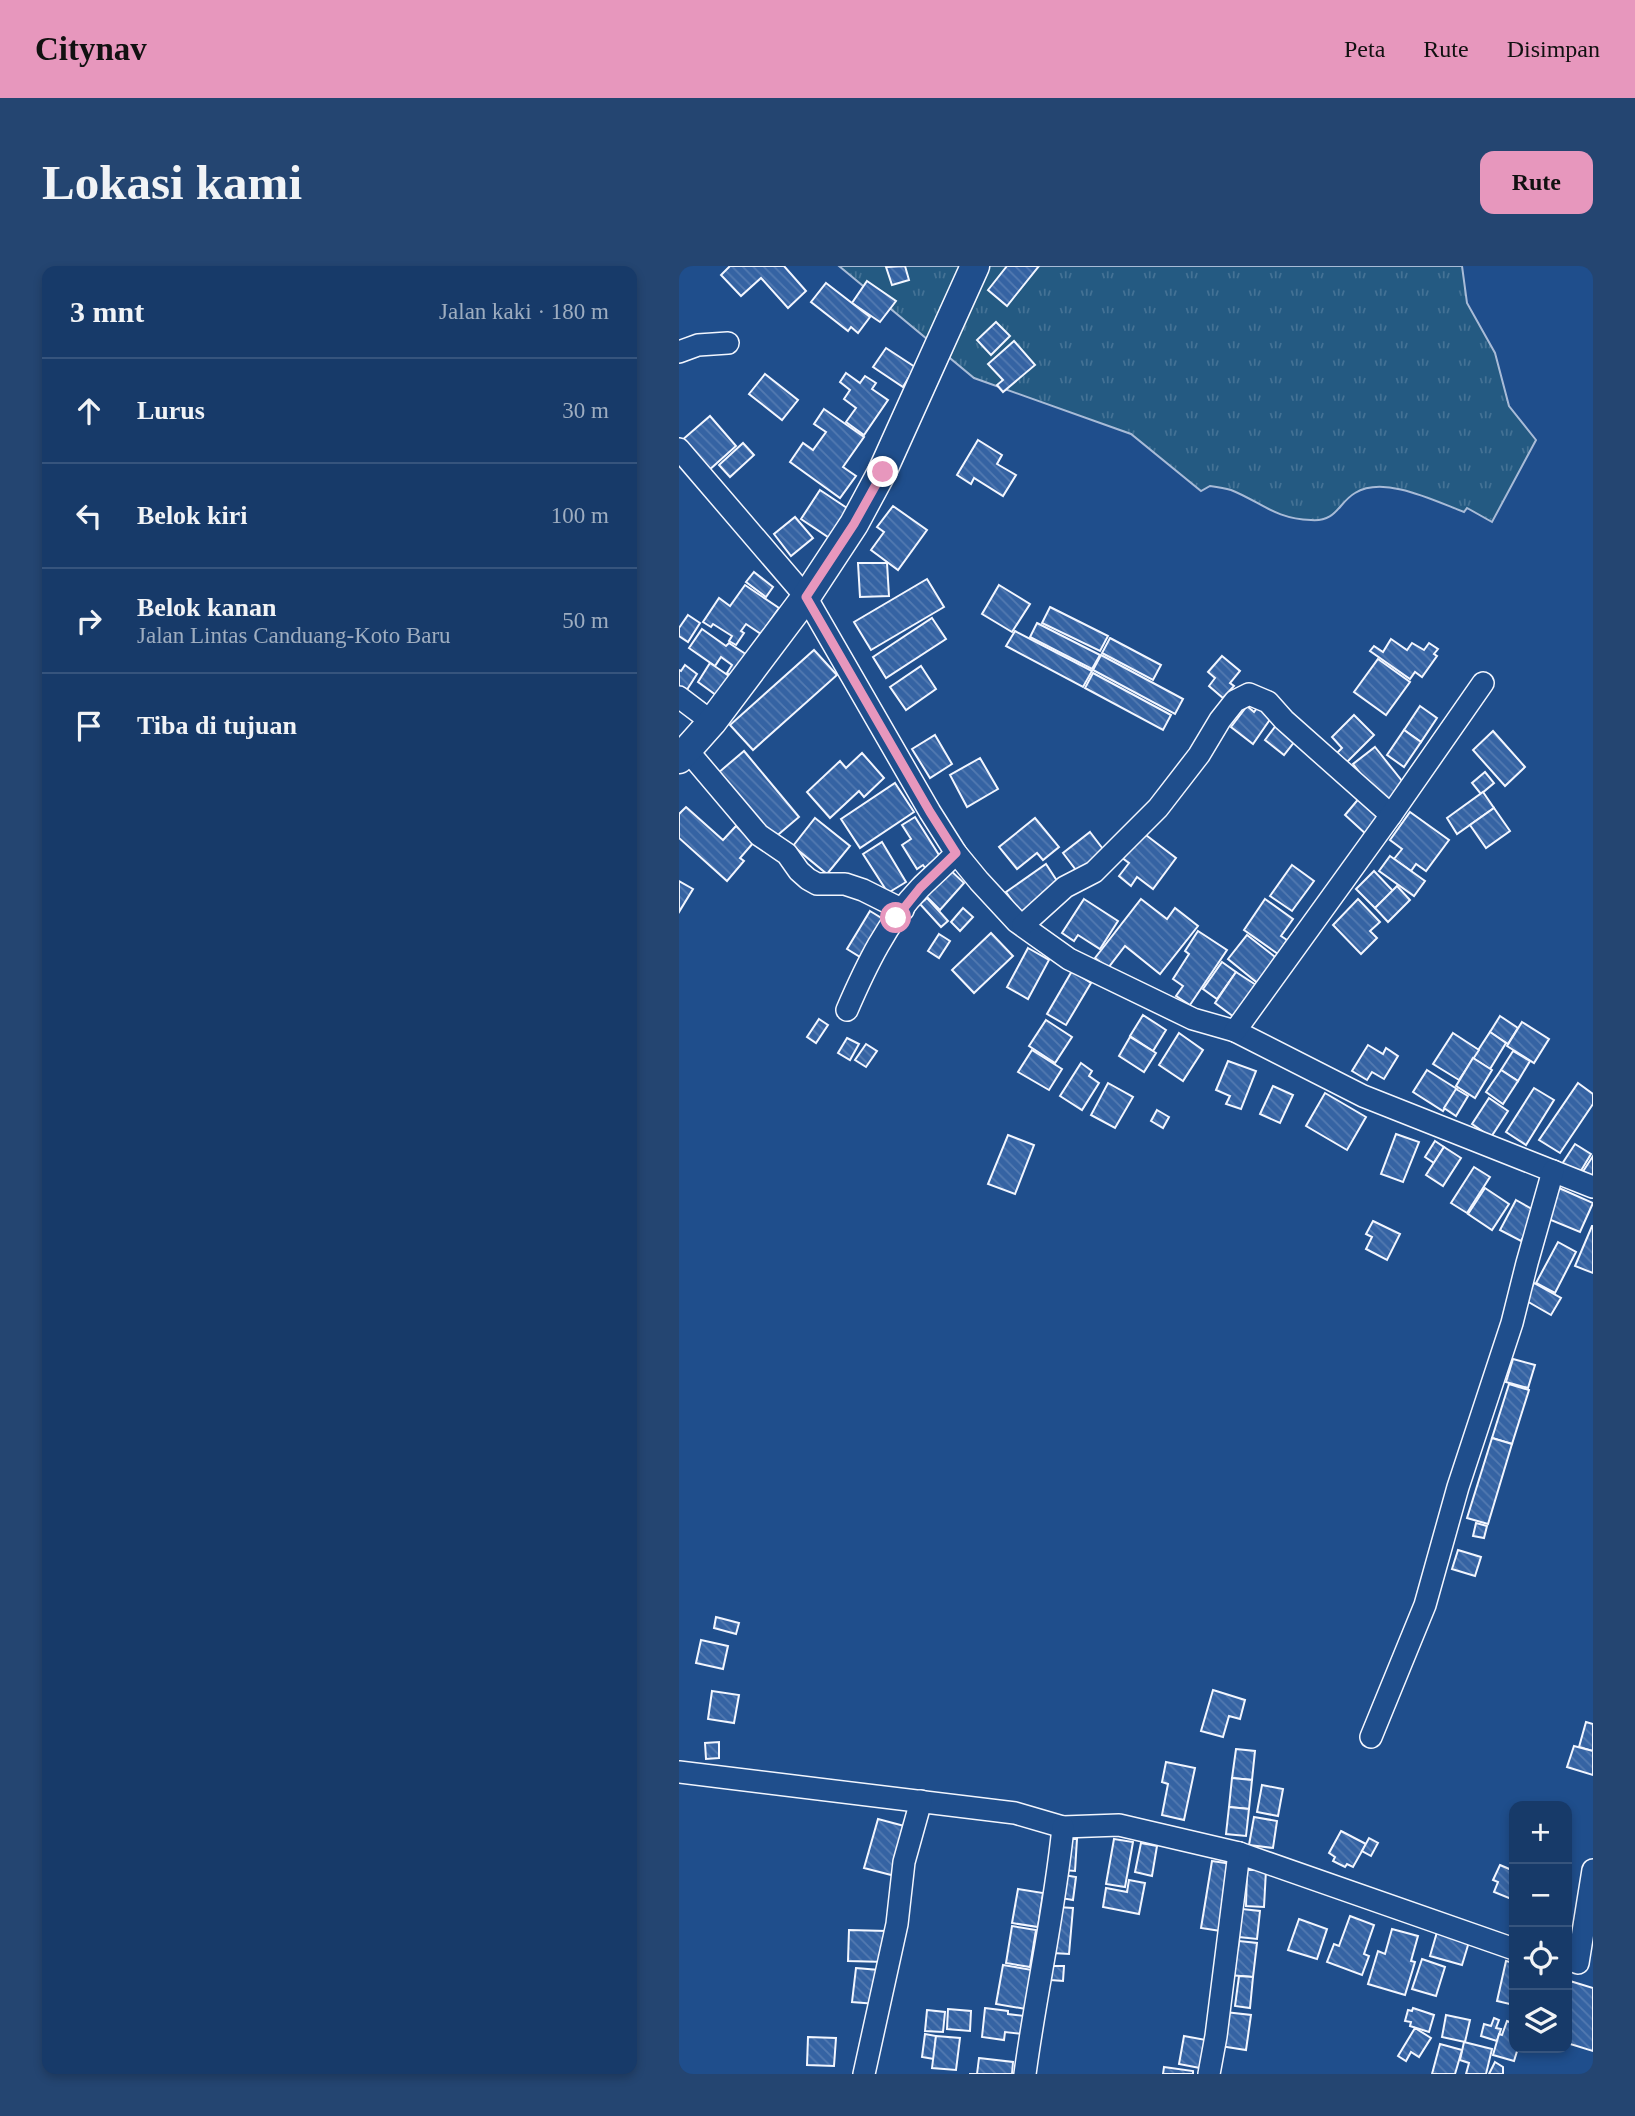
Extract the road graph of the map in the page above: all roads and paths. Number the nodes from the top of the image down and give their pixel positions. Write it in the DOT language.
graph roads {
  1 [pos="975,266"];
  2 [pos="728,342"];
  3 [pos="679,352"];
  4 [pos="679,449"];
  5 [pos="806,597"];
  6 [pos="1483,683"];
  7 [pos="679,697"];
  8 [pos="712,722"];
  9 [pos="683,755"];
  10 [pos="1391,815"];
  11 [pos="956,853"];
  12 [pos="903,910"];
  13 [pos="1023,925"];
  14 [pos="847,1010"];
  15 [pos="1235,1031"];
  16 [pos="1553,1171"];
  17 [pos="1593,1186"];
  18 [pos="1371,1737"];
  19 [pos="679,1772"];
  20 [pos="921,1801"];
  21 [pos="1063,1827"];
  22 [pos="1239,1853"];
  23 [pos="1593,1870"];
  24 [pos="1509,1947"];
  25 [pos="1579,1963"];
  26 [pos="864,2074"];
  27 [pos="1025,2074"];
  28 [pos="1209,2074"];
  1 -- 5 [label="main road"];
  2 -- 3 [label="street"];
  4 -- 5 [label="street"];
  5 -- 8 [label="main road"];
  5 -- 11 [label="street"];
  6 -- 10 [label="street"];
  7 -- 8 [label="street"];
  8 -- 9 [label="main road"];
  9 -- 12 [label="street"];
  10 -- 13 [label="street"];
  10 -- 15 [label="street"];
  11 -- 12 [label="street"];
  11 -- 13 [label="street"];
  12 -- 14 [label="street"];
  13 -- 15 [label="street"];
  15 -- 16 [label="street"];
  16 -- 17 [label="street"];
  16 -- 18 [label="street"];
  19 -- 20 [label="street"];
  20 -- 21 [label="street"];
  20 -- 26 [label="street"];
  21 -- 22 [label="street"];
  21 -- 27 [label="street"];
  22 -- 24 [label="street"];
  22 -- 28 [label="street"];
  23 -- 25 [label="street"];
}
